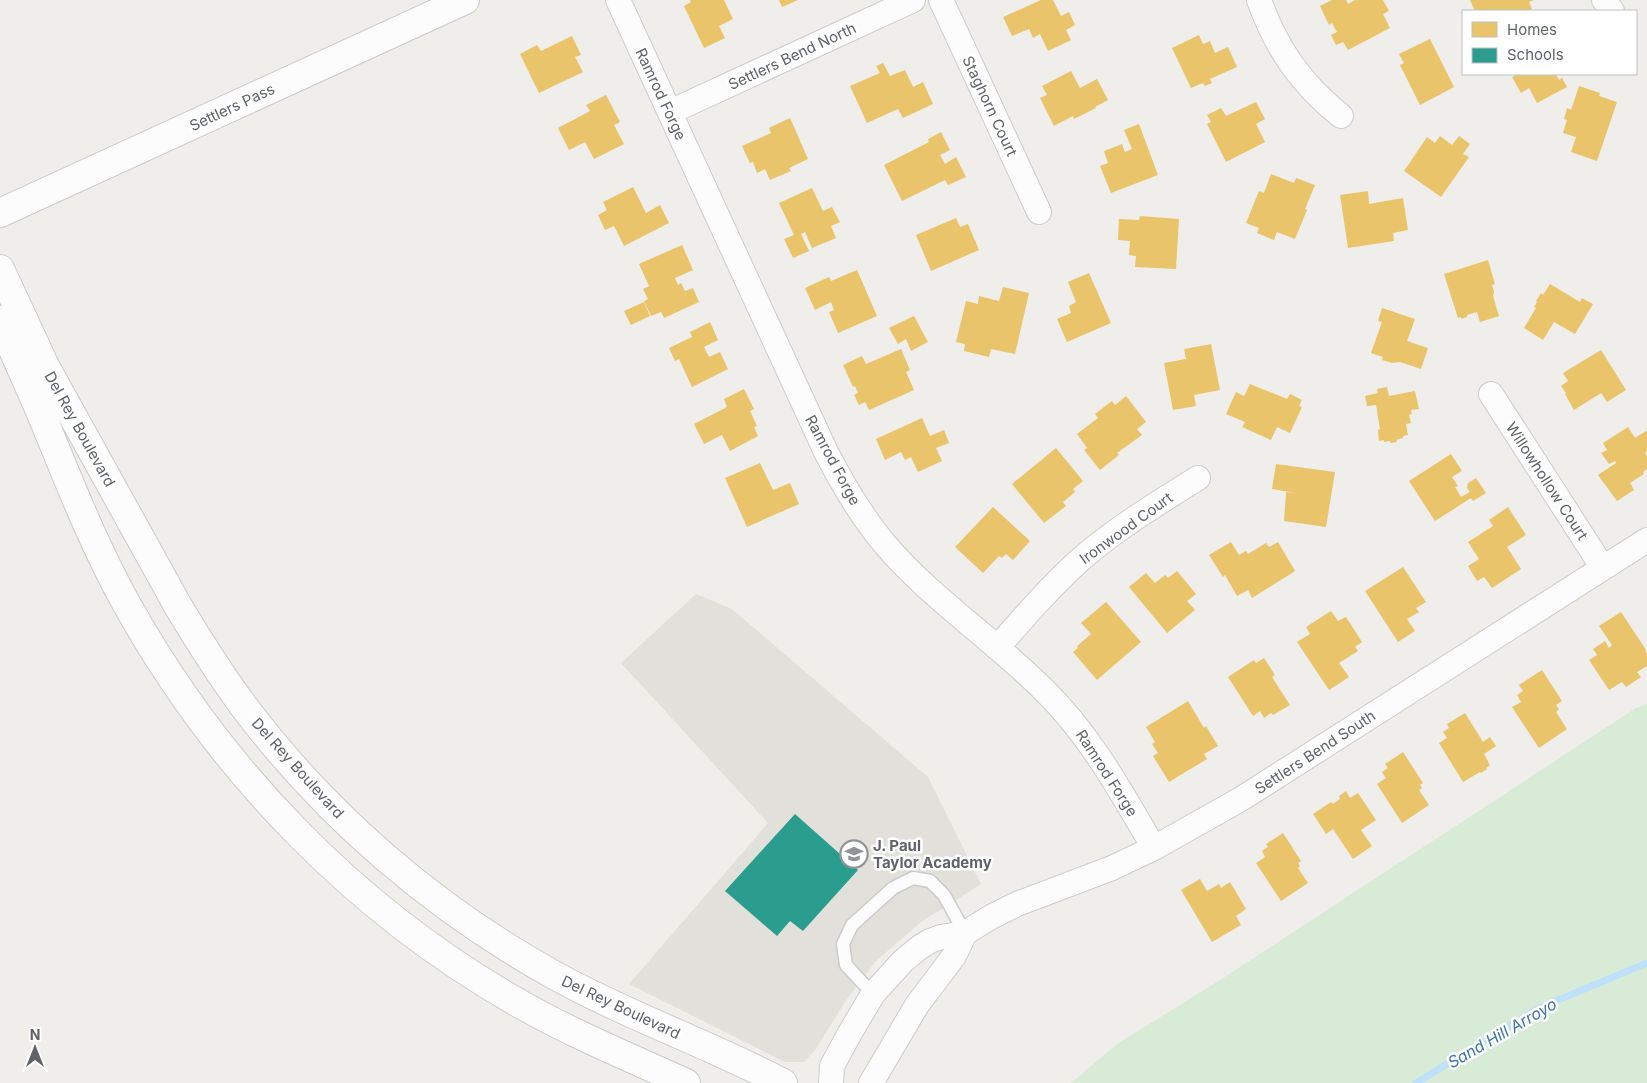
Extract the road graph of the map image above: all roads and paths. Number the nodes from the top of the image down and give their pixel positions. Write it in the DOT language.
graph roads {
  1 [pos="465,0"];
  2 [pos="618,0"];
  3 [pos="913,0"];
  4 [pos="941,0"];
  5 [pos="1258,0"];
  6 [pos="670,112"];
  7 [pos="1341,116"];
  8 [pos="1039,212"];
  9 [pos="0,213"];
  10 [pos="0,269"];
  11 [pos="0,320"];
  12 [pos="1491,394"];
  13 [pos="1198,478"];
  14 [pos="1647,540"];
  15 [pos="1603,568"];
  16 [pos="997,648"];
  17 [pos="1154,848"];
  18 [pos="966,933"];
  19 [pos="873,994"];
  20 [pos="686,1083"];
  21 [pos="784,1083"];
  22 [pos="831,1083"];
  23 [pos="872,1083"];
  1 -- 9 [label="main road, Settlers Pass"];
  2 -- 6 [label="street, Ramrod Forge"];
  3 -- 6 [label="street, Settlers Bend North"];
  4 -- 8 [label="street, Staghorn Court"];
  5 -- 7 [label="street"];
  6 -- 16 [label="street, Ramrod Forge"];
  10 -- 21 [label="main road, Del Rey Boulevard"];
  11 -- 20 [label="main road, Del Rey Boulevard"];
  12 -- 15 [label="street, Willowhollow Court"];
  13 -- 16 [label="street, Ironwood Court"];
  14 -- 15 [label="street, Settlers Bend South"];
  15 -- 17 [label="street, Settlers Bend South"];
  16 -- 17 [label="street, Ramrod Forge"];
  17 -- 18 [label="street, Settlers Bend South"];
  18 -- 19 [label="street, Settlers Bend South"];
  18 -- 19 [label="lane"];
  18 -- 23 [label="street"];
  19 -- 22 [label="street, Settlers Bend South"];
}
